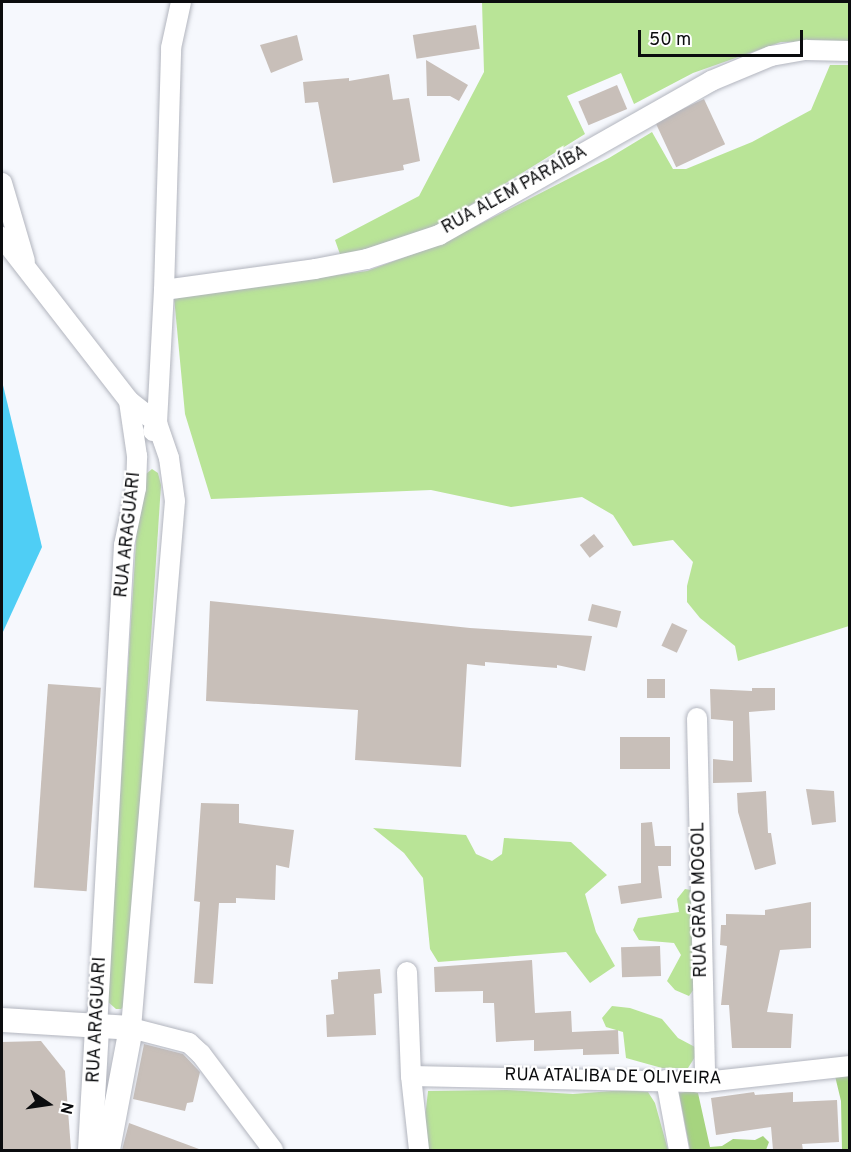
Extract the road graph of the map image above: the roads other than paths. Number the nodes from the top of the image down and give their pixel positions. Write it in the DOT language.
graph roads {
  1 [pos="180,2"];
  2 [pos="849,51"];
  3 [pos="2,183"];
  4 [pos="2,237"];
  5 [pos="29,274"];
  6 [pos="164,290"];
  7 [pos="129,401"];
  8 [pos="157,423"];
  9 [pos="137,456"];
  10 [pos="697,718"];
  11 [pos="407,972"];
  12 [pos="2,1020"];
  13 [pos="97,1028"];
  14 [pos="131,1028"];
  15 [pos="849,1066"];
  16 [pos="411,1076"];
  17 [pos="666,1080"];
  18 [pos="705,1082"];
  19 [pos="90,1150"];
  20 [pos="108,1150"];
  21 [pos="273,1150"];
  22 [pos="419,1150"];
  23 [pos="679,1150"];
  1 -- 6 [label="street"];
  2 -- 6 [label="street, RUA ALEM PARAÍBA"];
  3 -- 5 [label="street"];
  4 -- 5 [label="street"];
  5 -- 7 [label="street"];
  6 -- 8 [label="street"];
  7 -- 8 [label="street"];
  7 -- 9 [label="street, RUA ARAGUARI"];
  8 -- 9 [label="street"];
  8 -- 14 [label="street, RUA ARAGUARI"];
  9 -- 13 [label="street, RUA ARAGUARI"];
  10 -- 18 [label="street, RUA GRÃO MOGOL"];
  11 -- 16 [label="street"];
  12 -- 13 [label="street"];
  13 -- 14 [label="street"];
  13 -- 19 [label="street, RUA ARAGUARI"];
  14 -- 20 [label="street, RUA ARAGUARI"];
  14 -- 21 [label="street"];
  15 -- 18 [label="street, RUA ATALIBA DE OLIVEIRA"];
  16 -- 17 [label="street, RUA ATALIBA DE OLIVEIRA"];
  16 -- 22 [label="street"];
  17 -- 18 [label="street, RUA ATALIBA DE OLIVEIRA"];
  17 -- 23 [label="street"];
}
